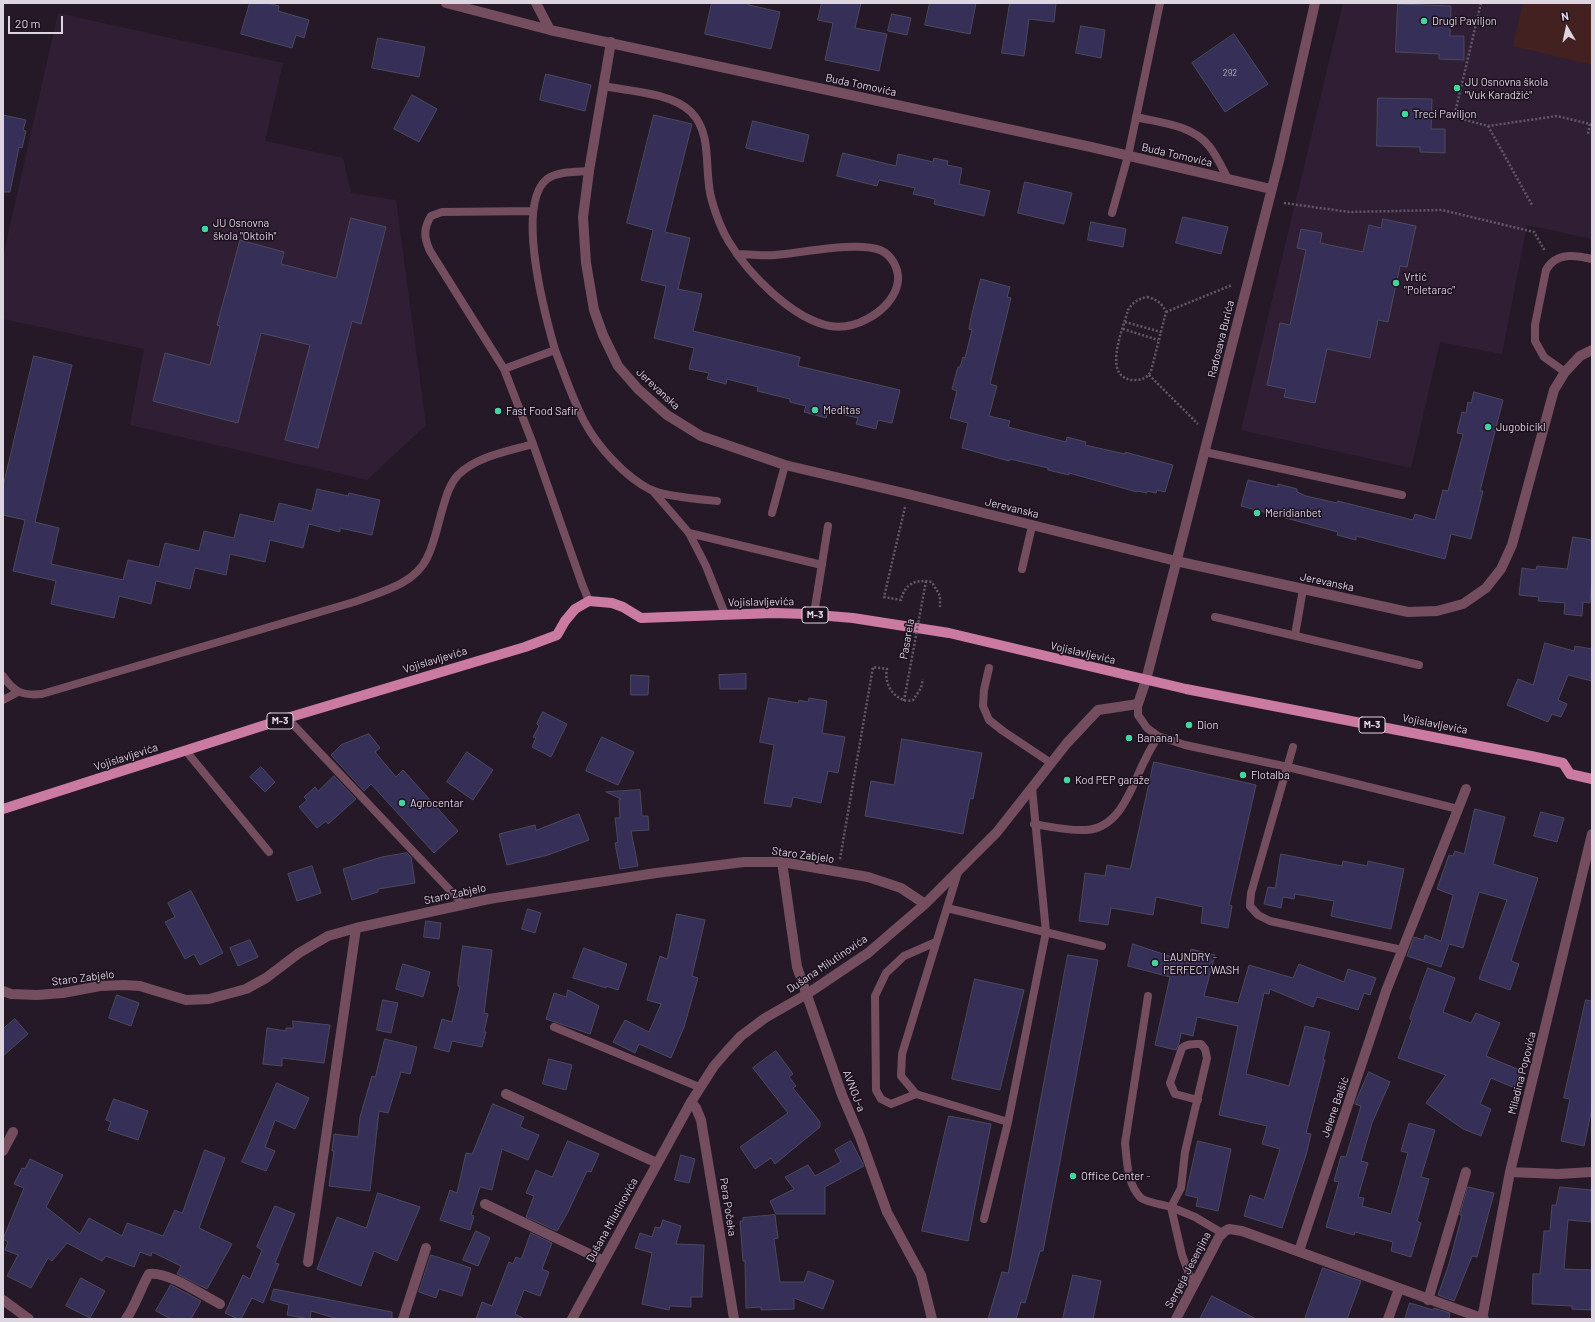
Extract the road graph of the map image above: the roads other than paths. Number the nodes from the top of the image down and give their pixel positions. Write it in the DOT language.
graph roads {
  1 [pos="446,3"];
  2 [pos="487,3"];
  3 [pos="536,3"];
  4 [pos="1160,3"];
  5 [pos="1315,3"];
  6 [pos="486,14"];
  7 [pos="550,30"];
  8 [pos="611,42"];
  9 [pos="604,86"];
  10 [pos="1136,117"];
  11 [pos="1128,156"];
  12 [pos="589,170"];
  13 [pos="1228,179"];
  14 [pos="1271,189"];
  15 [pos="533,211"];
  16 [pos="1112,213"];
  17 [pos="737,254"];
  18 [pos="1592,259"];
  19 [pos="554,350"];
  20 [pos="1592,350"];
  21 [pos="504,369"];
  22 [pos="1565,372"];
  23 [pos="533,444"];
  24 [pos="1205,452"];
  25 [pos="785,465"];
  26 [pos="652,490"];
  27 [pos="1402,495"];
  28 [pos="717,501"];
  29 [pos="772,513"];
  30 [pos="828,526"];
  31 [pos="1032,526"];
  32 [pos="689,533"];
  33 [pos="1176,561"];
  34 [pos="822,566"];
  35 [pos="1022,569"];
  36 [pos="1303,589"];
  37 [pos="589,601"];
  38 [pos="725,614"];
  39 [pos="814,614"];
  40 [pos="1215,617"];
  41 [pos="1295,635"];
  42 [pos="1419,665"];
  43 [pos="989,668"];
  44 [pos="3,676"];
  45 [pos="1146,680"];
  46 [pos="18,692"];
  47 [pos="3,700"];
  48 [pos="1138,704"];
  49 [pos="287,718"];
  50 [pos="1158,736"];
  51 [pos="1293,748"];
  52 [pos="186,750"];
  53 [pos="1051,763"];
  54 [pos="1288,767"];
  55 [pos="1592,779"];
  56 [pos="1032,788"];
  57 [pos="1466,789"];
  58 [pos="3,809"];
  59 [pos="1458,809"];
  60 [pos="1034,824"];
  61 [pos="1592,834"];
  62 [pos="269,852"];
  63 [pos="782,862"];
  64 [pos="958,872"];
  65 [pos="925,904"];
  66 [pos="464,905"];
  67 [pos="947,908"];
  68 [pos="356,928"];
  69 [pos="1046,932"];
  70 [pos="936,942"];
  71 [pos="1102,946"];
  72 [pos="1402,950"];
  73 [pos="3,991"];
  74 [pos="807,994"];
  75 [pos="1148,996"];
  76 [pos="554,1027"];
  77 [pos="700,1087"];
  78 [pos="506,1094"];
  79 [pos="916,1094"];
  80 [pos="1198,1100"];
  81 [pos="691,1102"];
  82 [pos="1008,1122"];
  83 [pos="13,1132"];
  84 [pos="3,1151"];
  85 [pos="658,1163"];
  86 [pos="1466,1172"];
  87 [pos="1510,1172"];
  88 [pos="1592,1172"];
  89 [pos="485,1204"];
  90 [pos="1171,1207"];
  91 [pos="984,1219"];
  92 [pos="1222,1233"];
  93 [pos="426,1248"];
  94 [pos="1299,1251"];
  95 [pos="604,1261"];
  96 [pos="308,1262"];
  97 [pos="1193,1284"];
  98 [pos="1400,1289"];
  99 [pos="3,1300"];
  100 [pos="1428,1300"];
  101 [pos="220,1304"];
  102 [pos="29,1319"];
  103 [pos="126,1319"];
  104 [pos="403,1319"];
  105 [pos="572,1319"];
  106 [pos="734,1319"];
  107 [pos="932,1319"];
  108 [pos="1176,1319"];
  109 [pos="1388,1319"];
  110 [pos="1483,1319"];
  1 -- 6 [label="street, Buda Tomovića"];
  2 -- 6 [label="street"];
  3 -- 7 [label="street"];
  4 -- 10 [label="lane"];
  5 -- 14 [label="street, Radosava Burića"];
  6 -- 7 [label="street, Buda Tomovića"];
  7 -- 8 [label="street, Buda Tomovića"];
  8 -- 9 [label="street, Jerevanska"];
  8 -- 11 [label="street, Buda Tomovića"];
  9 -- 12 [label="street, Jerevanska"];
  9 -- 17 [label="lane"];
  10 -- 11 [label="lane"];
  10 -- 13 [label="lane"];
  11 -- 13 [label="street, Buda Tomovića"];
  11 -- 16 [label="lane"];
  12 -- 15 [label="lane"];
  12 -- 25 [label="street, Jerevanska"];
  13 -- 14 [label="street, Buda Tomovića"];
  14 -- 24 [label="street, Radosava Burića"];
  15 -- 19 [label="lane"];
  15 -- 21 [label="lane"];
  17 -- 17 [label="lane"];
  18 -- 22 [label="lane"];
  19 -- 21 [label="lane"];
  19 -- 26 [label="lane"];
  20 -- 22 [label="street, Jerevanska"];
  21 -- 23 [label="lane"];
  22 -- 36 [label="street, Jerevanska"];
  23 -- 37 [label="lane"];
  23 -- 46 [label="lane"];
  24 -- 27 [label="lane"];
  24 -- 33 [label="street, Radosava Burića"];
  25 -- 29 [label="lane"];
  25 -- 31 [label="street, Jerevanska"];
  26 -- 28 [label="lane"];
  26 -- 32 [label="lane"];
  30 -- 34 [label="lane"];
  31 -- 33 [label="street, Jerevanska"];
  31 -- 35 [label="lane"];
  32 -- 34 [label="lane"];
  32 -- 38 [label="lane"];
  33 -- 36 [label="street, Jerevanska"];
  33 -- 45 [label="street, Radosava Burića"];
  34 -- 39 [label="lane"];
  36 -- 41 [label="lane"];
  37 -- 38 [label="main road, Vojislavljevića / M-3"];
  37 -- 49 [label="main road, Vojislavljevića / M-3"];
  38 -- 39 [label="main road, Vojislavljevića / M-3"];
  39 -- 45 [label="main road, Vojislavljevića / M-3"];
  40 -- 41 [label="lane"];
  41 -- 42 [label="lane"];
  43 -- 53 [label="lane"];
  44 -- 46 [label="lane"];
  45 -- 48 [label="street"];
  45 -- 55 [label="main road, Vojislavljevića / M-3"];
  46 -- 47 [label="lane"];
  48 -- 50 [label="lane"];
  48 -- 53 [label="street, Dušana Milutinovića"];
  49 -- 52 [label="main road, Vojislavljevića / M-3"];
  49 -- 66 [label="lane"];
  50 -- 54 [label="lane"];
  50 -- 60 [label="lane"];
  51 -- 54 [label="lane"];
  52 -- 58 [label="main road, Vojislavljevića / M-3"];
  52 -- 62 [label="lane"];
  53 -- 56 [label="street, Dušana Milutinovića"];
  54 -- 59 [label="lane"];
  54 -- 72 [label="lane"];
  56 -- 60 [label="lane"];
  56 -- 64 [label="street, Dušana Milutinovića"];
  57 -- 59 [label="street, Jelene Balšić"];
  59 -- 72 [label="street, Jelene Balšić"];
  60 -- 69 [label="lane"];
  61 -- 87 [label="street, Miladina Popovića"];
  63 -- 65 [label="street, Staro Zabjelo"];
  63 -- 66 [label="street, Staro Zabjelo"];
  63 -- 74 [label="street, AVNOJ-a"];
  64 -- 65 [label="street, Dušana Milutinovića"];
  64 -- 67 [label="lane"];
  65 -- 74 [label="street, Dušana Milutinovića"];
  66 -- 68 [label="street, Staro Zabjelo"];
  67 -- 69 [label="lane"];
  67 -- 70 [label="lane"];
  68 -- 73 [label="street, Staro Zabjelo"];
  68 -- 96 [label="street"];
  69 -- 71 [label="lane"];
  69 -- 82 [label="lane"];
  70 -- 79 [label="lane"];
  70 -- 79 [label="lane"];
  72 -- 94 [label="street, Jelene Balšić"];
  74 -- 77 [label="street, Dušana Milutinovića"];
  74 -- 107 [label="street, AVNOJ-a"];
  75 -- 90 [label="lane"];
  76 -- 77 [label="lane"];
  77 -- 81 [label="street, Dušana Milutinovića"];
  78 -- 85 [label="street"];
  79 -- 82 [label="lane"];
  80 -- 80 [label="lane"];
  80 -- 90 [label="lane"];
  81 -- 85 [label="street, Dušana Milutinovića"];
  81 -- 106 [label="street, Pera Počeka"];
  82 -- 91 [label="lane"];
  83 -- 84 [label="street"];
  85 -- 95 [label="street, Dušana Milutinovića"];
  86 -- 100 [label="street"];
  87 -- 88 [label="street"];
  87 -- 110 [label="street, Miladina Popovića"];
  89 -- 95 [label="street"];
  90 -- 92 [label="lane"];
  90 -- 97 [label="lane"];
  92 -- 94 [label="street"];
  92 -- 97 [label="street, Sergeja Jesenjina"];
  93 -- 104 [label="street"];
  94 -- 98 [label="street"];
  95 -- 105 [label="street, Dušana Milutinovića"];
  97 -- 108 [label="street, Sergeja Jesenjina"];
  98 -- 100 [label="street"];
  98 -- 109 [label="street"];
  99 -- 102 [label="street"];
  100 -- 110 [label="street"];
  101 -- 103 [label="street"];
}
